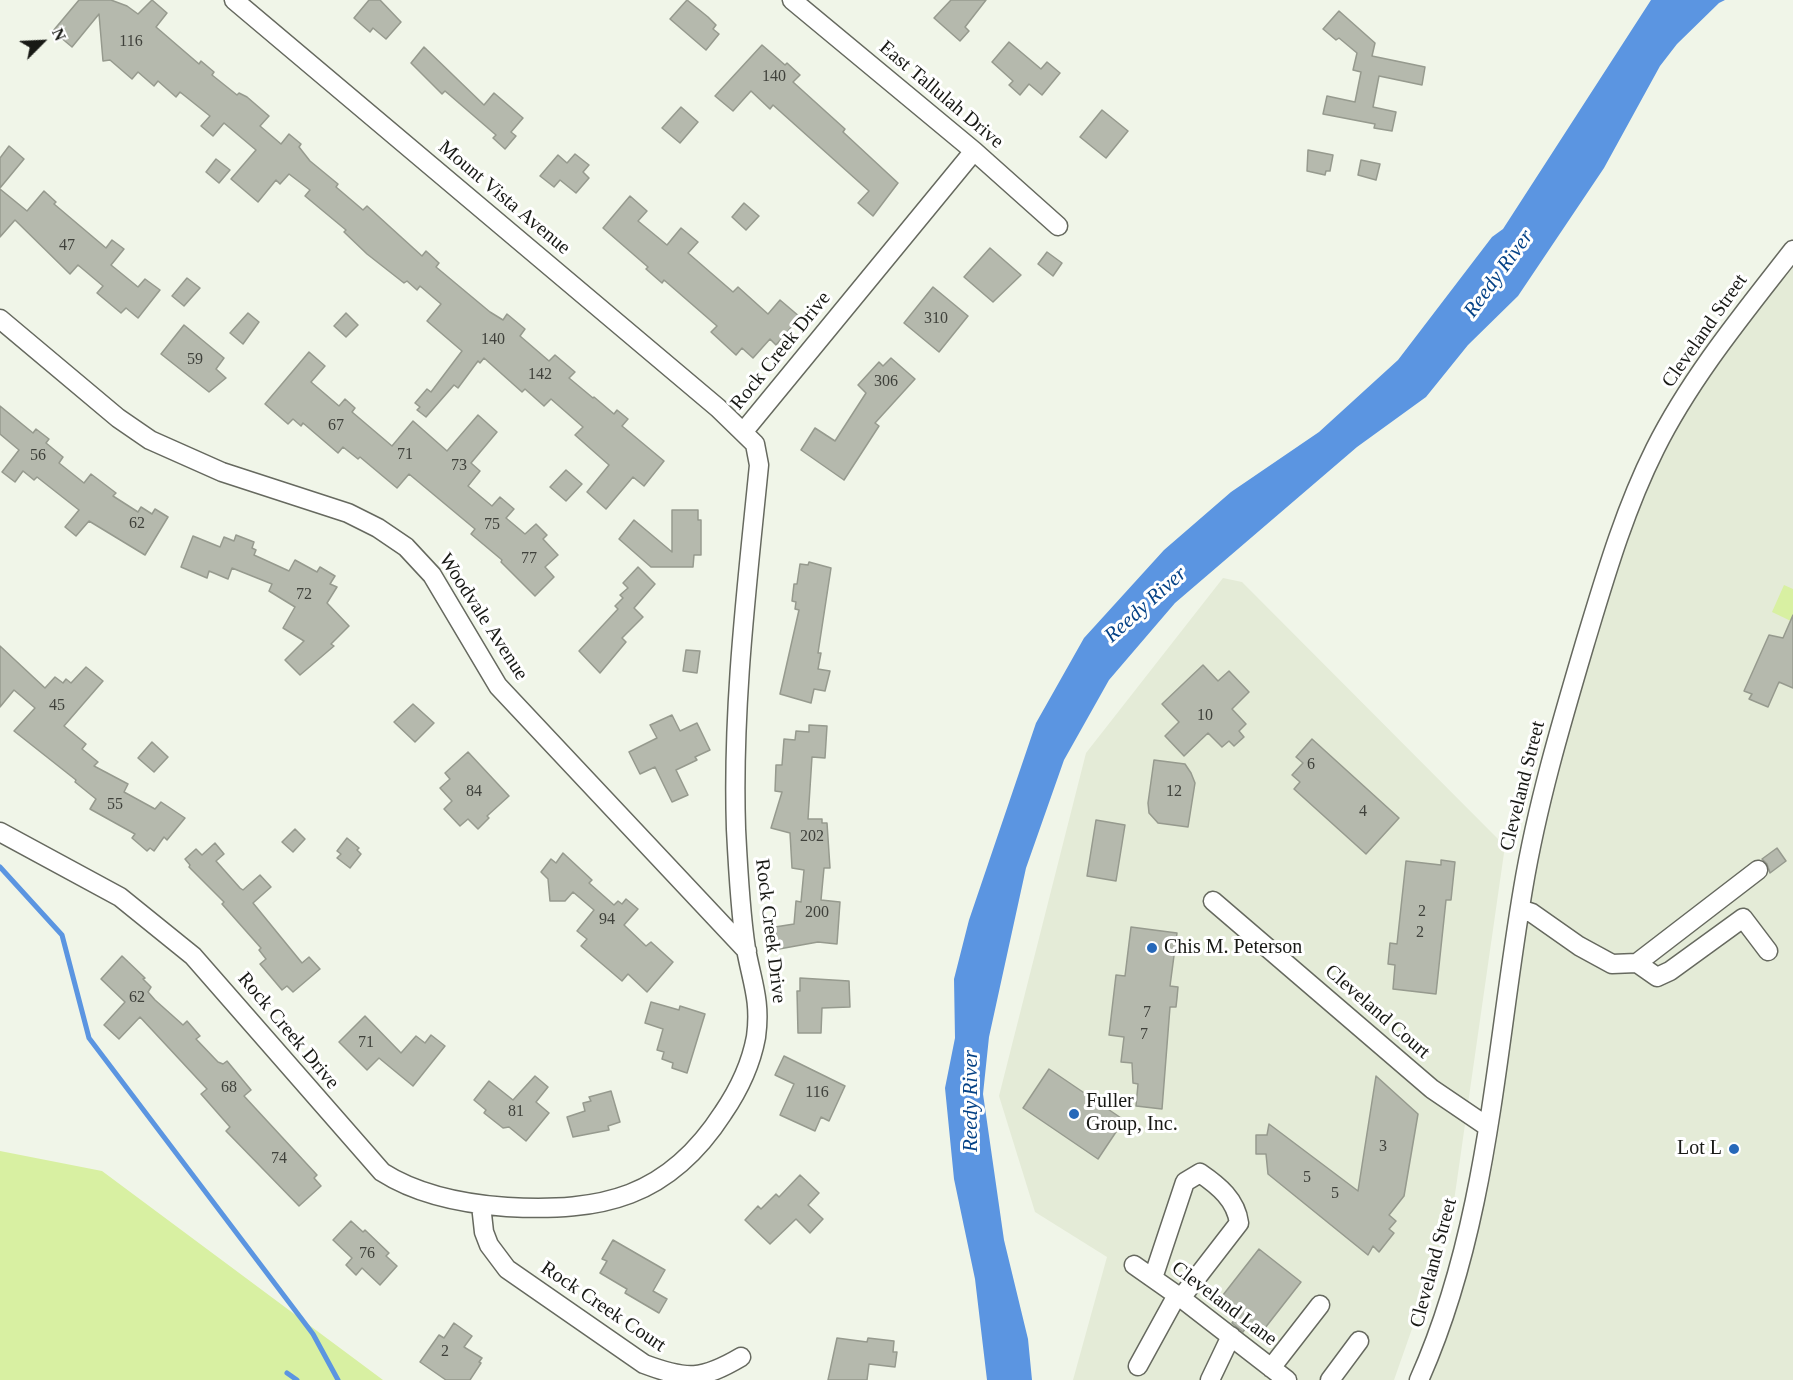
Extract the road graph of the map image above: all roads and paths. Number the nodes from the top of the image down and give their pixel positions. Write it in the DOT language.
graph roads {
  1 [pos="234,0"];
  2 [pos="792,0"];
  3 [pos="974,151"];
  4 [pos="1058,226"];
  5 [pos="1793,250"];
  6 [pos="0,319"];
  7 [pos="744,431"];
  8 [pos="0,832"];
  9 [pos="1758,870"];
  10 [pos="1213,901"];
  11 [pos="1520,909"];
  12 [pos="747,951"];
  13 [pos="1768,951"];
  14 [pos="1636,963"];
  15 [pos="1488,1127"];
  16 [pos="481,1205"];
  17 [pos="1134,1265"];
  18 [pos="1153,1278"];
  19 [pos="1179,1296"];
  20 [pos="1320,1305"];
  21 [pos="1231,1336"];
  22 [pos="1359,1341"];
  23 [pos="741,1357"];
  24 [pos="1138,1366"];
  25 [pos="1271,1368"];
  26 [pos="1210,1380"];
  27 [pos="1287,1380"];
  28 [pos="1330,1380"];
  29 [pos="1419,1380"];
  1 -- 7 [label="street, Mount Vista Avenue"];
  2 -- 3 [label="street, East Tallulah Drive"];
  3 -- 4 [label="street, East Tallulah Drive"];
  3 -- 7 [label="street, Rock Creek Drive"];
  5 -- 11 [label="street, Cleveland Street"];
  6 -- 12 [label="street, Woodvale Avenue"];
  7 -- 12 [label="street, Rock Creek Drive"];
  8 -- 16 [label="street, Rock Creek Drive"];
  9 -- 14 [label="street"];
  10 -- 15 [label="street, Cleveland Court"];
  11 -- 14 [label="street"];
  11 -- 15 [label="street, Cleveland Street"];
  12 -- 16 [label="street, Rock Creek Drive"];
  13 -- 14 [label="street"];
  15 -- 29 [label="street, Cleveland Street"];
  16 -- 23 [label="street, Rock Creek Court"];
  17 -- 18 [label="street, Cleveland Lane"];
  18 -- 19 [label="street, Cleveland Lane"];
  18 -- 19 [label="street"];
  19 -- 21 [label="street, Cleveland Lane"];
  19 -- 24 [label="street"];
  20 -- 25 [label="street"];
  21 -- 25 [label="street, Cleveland Lane"];
  21 -- 26 [label="street"];
  22 -- 28 [label="street"];
  25 -- 27 [label="street, Cleveland Lane"];
}
